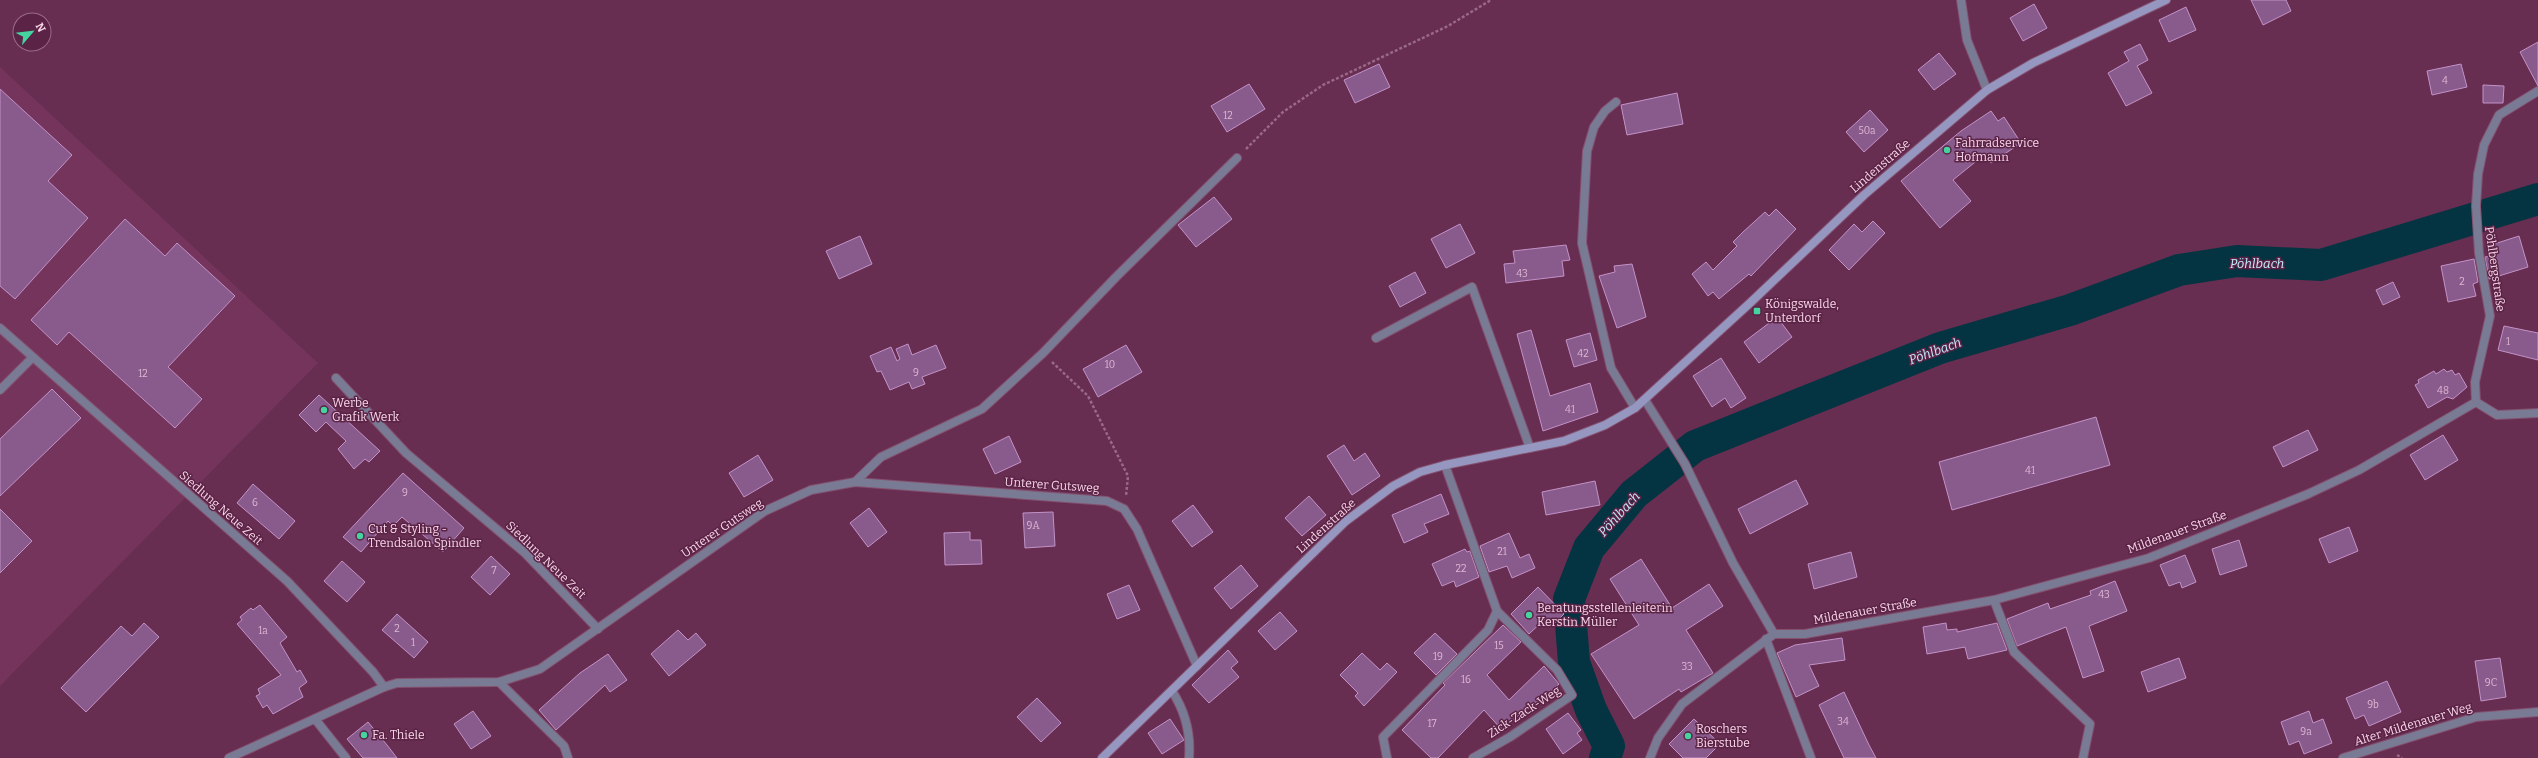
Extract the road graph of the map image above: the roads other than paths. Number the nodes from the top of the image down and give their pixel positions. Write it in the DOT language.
graph roads {
  1 [pos="1961,0"];
  2 [pos="2166,0"];
  3 [pos="1988,90"];
  4 [pos="2538,91"];
  5 [pos="1616,102"];
  6 [pos="1237,158"];
  7 [pos="0,328"];
  8 [pos="1376,338"];
  9 [pos="32,358"];
  10 [pos="336,378"];
  11 [pos="0,390"];
  12 [pos="1645,400"];
  13 [pos="2476,402"];
  14 [pos="1635,408"];
  15 [pos="2538,413"];
  16 [pos="1530,448"];
  17 [pos="1445,465"];
  18 [pos="855,482"];
  19 [pos="1994,600"];
  20 [pos="1497,611"];
  21 [pos="598,629"];
  22 [pos="1774,634"];
  23 [pos="1766,639"];
  24 [pos="1197,666"];
  25 [pos="500,682"];
  26 [pos="384,687"];
  27 [pos="1172,691"];
  28 [pos="2538,712"];
  29 [pos="315,719"];
  30 [pos="229,758"];
  31 [pos="346,758"];
  32 [pos="568,758"];
  33 [pos="1102,758"];
  34 [pos="1189,758"];
  35 [pos="1387,758"];
  36 [pos="1473,758"];
  37 [pos="1650,758"];
  38 [pos="1811,758"];
  39 [pos="2083,758"];
  40 [pos="2344,758"];
  1 -- 3 [label="street"];
  2 -- 3 [label="main road, Lindenstraße"];
  3 -- 12 [label="main road, Lindenstraße"];
  4 -- 13 [label="street, Pöhlbergstraße"];
  5 -- 14 [label="street"];
  6 -- 18 [label="street"];
  7 -- 9 [label="street, Siedlung Neue Zeit"];
  8 -- 16 [label="street"];
  9 -- 11 [label="street"];
  9 -- 26 [label="street, Siedlung Neue Zeit"];
  10 -- 21 [label="street, Siedlung Neue Zeit"];
  12 -- 14 [label="main road, Lindenstraße"];
  12 -- 22 [label="street"];
  13 -- 15 [label="street"];
  13 -- 19 [label="street, Mildenauer Straße"];
  14 -- 16 [label="main road, Lindenstraße"];
  16 -- 17 [label="main road, Lindenstraße"];
  17 -- 20 [label="street, Zick-Zack-Weg"];
  17 -- 24 [label="main road, Lindenstraße"];
  18 -- 21 [label="street, Unterer Gutsweg"];
  18 -- 24 [label="street, Unterer Gutsweg"];
  19 -- 22 [label="street, Mildenauer Straße"];
  19 -- 39 [label="street"];
  20 -- 35 [label="street"];
  20 -- 36 [label="street, Zick-Zack-Weg"];
  21 -- 25 [label="street, Unterer Gutsweg"];
  22 -- 23 [label="street"];
  23 -- 37 [label="street"];
  23 -- 38 [label="street"];
  24 -- 27 [label="main road, Lindenstraße"];
  25 -- 26 [label="street, Unterer Gutsweg"];
  25 -- 32 [label="street"];
  26 -- 29 [label="street, Unterer Gutsweg"];
  27 -- 33 [label="main road, Lindenstraße"];
  27 -- 34 [label="street"];
  28 -- 40 [label="street, Alter Mildenauer Weg"];
  29 -- 30 [label="street, Unterer Gutsweg"];
  29 -- 31 [label="street"];
}
